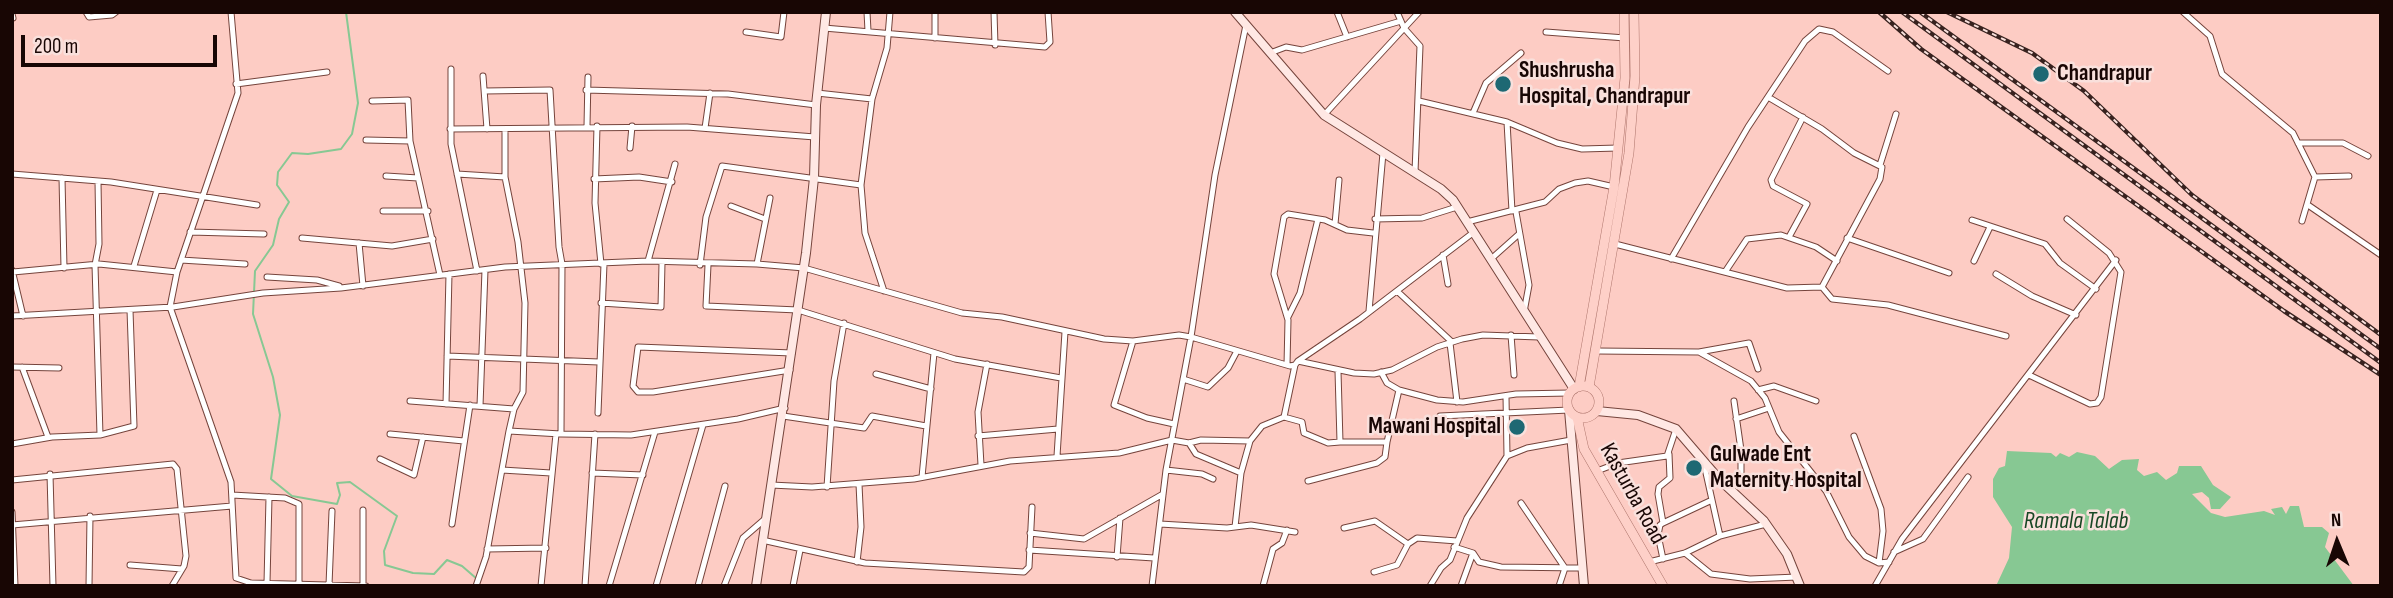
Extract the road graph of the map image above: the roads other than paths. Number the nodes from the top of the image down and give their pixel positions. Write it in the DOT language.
graph roads {
  1 [pos="86,12"];
  2 [pos="116,12"];
  3 [pos="230,12"];
  4 [pos="784,12"];
  5 [pos="826,12"];
  6 [pos="867,12"];
  7 [pos="890,12"];
  8 [pos="935,12"];
  9 [pos="994,12"];
  10 [pos="1048,12"];
  11 [pos="1235,12"];
  12 [pos="1337,12"];
  13 [pos="1397,12"];
  14 [pos="1419,12"];
  15 [pos="1624,12"];
  16 [pos="1634,12"];
  17 [pos="2183,12"];
  18 [pos="1401,20"];
  19 [pos="1246,25"];
  20 [pos="824,28"];
  21 [pos="1404,28"];
  22 [pos="868,31"];
  23 [pos="746,32"];
  24 [pos="1546,32"];
  25 [pos="890,33"];
  26 [pos="1347,37"];
  27 [pos="935,38"];
  28 [pos="1625,38"];
  29 [pos="996,45"];
  30 [pos="1270,53"];
  31 [pos="1521,53"];
  32 [pos="451,69"];
  33 [pos="1888,71"];
  34 [pos="327,72"];
  35 [pos="483,76"];
  36 [pos="588,77"];
  37 [pos="236,84"];
  38 [pos="586,90"];
  39 [pos="485,91"];
  40 [pos="710,93"];
  41 [pos="817,93"];
  42 [pos="1768,97"];
  43 [pos="872,99"];
  44 [pos="372,100"];
  45 [pos="1419,101"];
  46 [pos="816,105"];
  47 [pos="1473,113"];
  48 [pos="1896,114"];
  49 [pos="1324,116"];
  50 [pos="1803,117"];
  51 [pos="1507,122"];
  52 [pos="632,126"];
  53 [pos="587,127"];
  54 [pos="597,127"];
  55 [pos="554,128"];
  56 [pos="705,128"];
  57 [pos="450,129"];
  58 [pos="487,129"];
  59 [pos="505,129"];
  60 [pos="816,137"];
  61 [pos="366,140"];
  62 [pos="410,141"];
  63 [pos="2298,143"];
  64 [pos="630,148"];
  65 [pos="1618,148"];
  66 [pos="1382,153"];
  67 [pos="2368,156"];
  68 [pos="675,164"];
  69 [pos="1880,165"];
  70 [pos="12,174"];
  71 [pos="457,174"];
  72 [pos="1415,174"];
  73 [pos="386,176"];
  74 [pos="2349,176"];
  75 [pos="505,177"];
  76 [pos="2315,177"];
  77 [pos="62,178"];
  78 [pos="418,178"];
  79 [pos="814,178"];
  80 [pos="594,179"];
  81 [pos="1339,180"];
  82 [pos="98,181"];
  83 [pos="672,183"];
  84 [pos="861,185"];
  85 [pos="1614,187"];
  86 [pos="158,190"];
  87 [pos="202,197"];
  88 [pos="770,198"];
  89 [pos="257,205"];
  90 [pos="2308,205"];
  91 [pos="732,206"];
  92 [pos="1457,207"];
  93 [pos="383,211"];
  94 [pos="428,211"];
  95 [pos="1514,211"];
  96 [pos="765,219"];
  97 [pos="1318,219"];
  98 [pos="1375,219"];
  99 [pos="2067,219"];
  100 [pos="1972,220"];
  101 [pos="2302,221"];
  102 [pos="1467,222"];
  103 [pos="1335,224"];
  104 [pos="1990,227"];
  105 [pos="190,232"];
  106 [pos="1474,232"];
  107 [pos="1373,233"];
  108 [pos="264,234"];
  109 [pos="1519,234"];
  110 [pos="1789,237"];
  111 [pos="1847,238"];
  112 [pos="302,239"];
  113 [pos="433,239"];
  114 [pos="359,243"];
  115 [pos="1615,244"];
  116 [pos="2381,244"];
  117 [pos="2379,254"];
  118 [pos="1443,255"];
  119 [pos="1491,259"];
  120 [pos="1671,259"];
  121 [pos="181,260"];
  122 [pos="2116,260"];
  123 [pos="648,261"];
  124 [pos="1837,261"];
  125 [pos="1974,261"];
  126 [pos="662,263"];
  127 [pos="245,264"];
  128 [pos="562,264"];
  129 [pos="603,264"];
  130 [pos="757,264"];
  131 [pos="95,265"];
  132 [pos="700,265"];
  133 [pos="708,265"];
  134 [pos="135,266"];
  135 [pos="522,266"];
  136 [pos="64,268"];
  137 [pos="804,268"];
  138 [pos="485,270"];
  139 [pos="13,271"];
  140 [pos="477,271"];
  141 [pos="177,272"];
  142 [pos="1725,272"];
  143 [pos="449,274"];
  144 [pos="1949,274"];
  145 [pos="1996,274"];
  146 [pos="440,275"];
  147 [pos="267,277"];
  148 [pos="1448,284"];
  149 [pos="363,286"];
  150 [pos="346,287"];
  151 [pos="1822,288"];
  152 [pos="2096,289"];
  153 [pos="884,291"];
  154 [pos="1396,291"];
  155 [pos="601,303"];
  156 [pos="170,307"];
  157 [pos="130,310"];
  158 [pos="798,310"];
  159 [pos="1369,311"];
  160 [pos="99,312"];
  161 [pos="1524,312"];
  162 [pos="2076,315"];
  163 [pos="12,316"];
  164 [pos="23,316"];
  165 [pos="1288,317"];
  166 [pos="844,323"];
  167 [pos="1065,332"];
  168 [pos="1511,335"];
  169 [pos="2006,336"];
  170 [pos="1191,337"];
  171 [pos="1539,337"];
  172 [pos="1133,341"];
  173 [pos="1451,342"];
  174 [pos="1237,351"];
  175 [pos="1597,351"];
  176 [pos="1699,352"];
  177 [pos="792,353"];
  178 [pos="934,354"];
  179 [pos="447,356"];
  180 [pos="483,358"];
  181 [pos="523,359"];
  182 [pos="562,360"];
  183 [pos="599,362"];
  184 [pos="987,363"];
  185 [pos="1297,363"];
  186 [pos="1287,365"];
  187 [pos="12,367"];
  188 [pos="22,367"];
  189 [pos="59,368"];
  190 [pos="1758,369"];
  191 [pos="790,370"];
  192 [pos="1338,370"];
  193 [pos="1381,372"];
  194 [pos="876,374"];
  195 [pos="1514,375"];
  196 [pos="2029,375"];
  197 [pos="1061,378"];
  198 [pos="1183,379"];
  199 [pos="931,388"];
  200 [pos="1578,389"];
  201 [pos="1399,390"];
  202 [pos="1758,390"];
  203 [pos="1506,396"];
  204 [pos="410,401"];
  205 [pos="1734,401"];
  206 [pos="1816,401"];
  207 [pos="1457,402"];
  208 [pos="446,404"];
  209 [pos="470,405"];
  210 [pos="480,406"];
  211 [pos="1769,408"];
  212 [pos="514,409"];
  213 [pos="1597,411"];
  214 [pos="784,412"];
  215 [pos="598,414"];
  216 [pos="1505,414"];
  217 [pos="1573,414"];
  218 [pos="1440,416"];
  219 [pos="1284,417"];
  220 [pos="1736,419"];
  221 [pos="832,423"];
  222 [pos="1174,424"];
  223 [pos="703,425"];
  224 [pos="926,426"];
  225 [pos="1058,429"];
  226 [pos="1676,429"];
  227 [pos="509,431"];
  228 [pos="655,432"];
  229 [pos="595,433"];
  230 [pos="558,434"];
  231 [pos="100,435"];
  232 [pos="390,435"];
  233 [pos="978,436"];
  234 [pos="1854,436"];
  235 [pos="48,437"];
  236 [pos="423,437"];
  237 [pos="1172,440"];
  238 [pos="1571,440"];
  239 [pos="464,441"];
  240 [pos="1250,441"];
  241 [pos="1340,442"];
  242 [pos="1387,442"];
  243 [pos="1189,443"];
  244 [pos="12,444"];
  245 [pos="1669,454"];
  246 [pos="1057,456"];
  247 [pos="1507,456"];
  248 [pos="380,459"];
  249 [pos="1703,461"];
  250 [pos="981,465"];
  251 [pos="502,470"];
  252 [pos="1166,470"];
  253 [pos="1597,471"];
  254 [pos="551,472"];
  255 [pos="592,473"];
  256 [pos="1241,473"];
  257 [pos="50,474"];
  258 [pos="643,475"];
  259 [pos="922,477"];
  260 [pos="1968,477"];
  261 [pos="1213,479"];
  262 [pos="1719,479"];
  263 [pos="1741,479"];
  264 [pos="12,480"];
  265 [pos="1308,481"];
  266 [pos="859,484"];
  267 [pos="1820,484"];
  268 [pos="771,485"];
  269 [pos="725,486"];
  270 [pos="827,486"];
  271 [pos="1163,494"];
  272 [pos="232,495"];
  273 [pos="269,497"];
  274 [pos="1712,500"];
  275 [pos="1521,503"];
  276 [pos="232,506"];
  277 [pos="1032,507"];
  278 [pos="182,510"];
  279 [pos="363,510"];
  280 [pos="332,511"];
  281 [pos="12,512"];
  282 [pos="90,516"];
  283 [pos="766,518"];
  284 [pos="1120,518"];
  285 [pos="52,519"];
  286 [pos="1664,523"];
  287 [pos="13,524"];
  288 [pos="452,524"];
  289 [pos="1160,524"];
  290 [pos="1766,524"];
  291 [pos="1235,527"];
  292 [pos="1344,528"];
  293 [pos="1287,530"];
  294 [pos="1295,532"];
  295 [pos="1030,533"];
  296 [pos="1720,536"];
  297 [pos="762,540"];
  298 [pos="1408,544"];
  299 [pos="1455,544"];
  300 [pos="546,548"];
  301 [pos="487,549"];
  302 [pos="800,550"];
  303 [pos="1029,550"];
  304 [pos="1894,552"];
  305 [pos="1473,553"];
  306 [pos="1685,553"];
  307 [pos="1117,557"];
  308 [pos="1154,558"];
  309 [pos="1664,559"];
  310 [pos="857,562"];
  311 [pos="1649,562"];
  312 [pos="1889,562"];
  313 [pos="1879,563"];
  314 [pos="130,565"];
  315 [pos="1565,568"];
  316 [pos="1582,568"];
  317 [pos="182,569"];
  318 [pos="1374,572"];
  319 [pos="1742,576"];
  320 [pos="1798,582"];
  321 [pos="267,583"];
  322 [pos="251,584"];
  323 [pos="299,584"];
  324 [pos="289,585"];
  325 [pos="320,585"];
  326 [pos="329,585"];
  327 [pos="1661,585"];
  328 [pos="15,586"];
  329 [pos="53,586"];
  330 [pos="89,586"];
  331 [pos="172,586"];
  332 [pos="351,586"];
  333 [pos="365,586"];
  334 [pos="476,586"];
  335 [pos="541,586"];
  336 [pos="585,586"];
  337 [pos="609,586"];
  338 [pos="656,586"];
  339 [pos="698,586"];
  340 [pos="724,586"];
  341 [pos="756,586"];
  342 [pos="793,586"];
  343 [pos="1152,586"];
  344 [pos="1263,586"];
  345 [pos="1430,586"];
  346 [pos="1461,586"];
  347 [pos="1559,586"];
  348 [pos="1584,586"];
  349 [pos="1740,586"];
  350 [pos="1875,586"];
  1 -- 2 [label="street"];
  3 -- 37 [label="street"];
  4 -- 23 [label="street"];
  5 -- 20 [label="main road"];
  6 -- 22 [label="street"];
  7 -- 25 [label="street"];
  8 -- 27 [label="street"];
  9 -- 29 [label="street"];
  10 -- 29 [label="street"];
  11 -- 19 [label="main road"];
  12 -- 26 [label="street"];
  13 -- 18 [label="street"];
  14 -- 21 [label="street"];
  15 -- 28 [label="main road"];
  16 -- 115 [label="main road"];
  17 -- 63 [label="street"];
  18 -- 21 [label="street"];
  18 -- 26 [label="street"];
  19 -- 30 [label="main road"];
  19 -- 170 [label="street"];
  20 -- 22 [label="street"];
  20 -- 41 [label="main road"];
  21 -- 45 [label="street"];
  21 -- 49 [label="street"];
  22 -- 25 [label="street"];
  24 -- 28 [label="street"];
  25 -- 27 [label="street"];
  25 -- 43 [label="street"];
  26 -- 30 [label="street"];
  27 -- 29 [label="street"];
  28 -- 65 [label="main road"];
  30 -- 49 [label="main road"];
  31 -- 47 [label="street"];
  32 -- 57 [label="street"];
  33 -- 42 [label="street"];
  34 -- 37 [label="street"];
  35 -- 39 [label="street"];
  36 -- 38 [label="street"];
  37 -- 87 [label="street"];
  38 -- 40 [label="street"];
  38 -- 53 [label="street"];
  39 -- 55 [label="street"];
  39 -- 58 [label="street"];
  40 -- 46 [label="street"];
  40 -- 56 [label="street"];
  41 -- 43 [label="street"];
  41 -- 46 [label="main road"];
  42 -- 50 [label="street"];
  42 -- 120 [label="street"];
  43 -- 84 [label="street"];
  44 -- 62 [label="street"];
  45 -- 47 [label="street"];
  45 -- 72 [label="street"];
  46 -- 60 [label="main road"];
  47 -- 51 [label="street"];
  48 -- 69 [label="street"];
  49 -- 66 [label="main road"];
  50 -- 69 [label="street"];
  50 -- 110 [label="street"];
  51 -- 65 [label="street"];
  51 -- 95 [label="street"];
  52 -- 54 [label="street"];
  52 -- 56 [label="street"];
  52 -- 64 [label="street"];
  53 -- 54 [label="street"];
  53 -- 55 [label="street"];
  54 -- 80 [label="street"];
  55 -- 59 [label="street"];
  55 -- 128 [label="street"];
  56 -- 60 [label="street"];
  57 -- 58 [label="street"];
  57 -- 71 [label="street"];
  58 -- 59 [label="street"];
  59 -- 75 [label="street"];
  60 -- 79 [label="main road"];
  61 -- 62 [label="street"];
  62 -- 78 [label="street"];
  63 -- 67 [label="street"];
  63 -- 76 [label="street"];
  65 -- 85 [label="main road"];
  66 -- 72 [label="main road"];
  66 -- 98 [label="street"];
  68 -- 83 [label="street"];
  69 -- 111 [label="street"];
  70 -- 77 [label="street"];
  71 -- 75 [label="street"];
  71 -- 140 [label="street"];
  72 -- 92 [label="main road"];
  73 -- 78 [label="street"];
  74 -- 76 [label="street"];
  75 -- 135 [label="street"];
  76 -- 90 [label="street"];
  77 -- 82 [label="street"];
  77 -- 136 [label="street"];
  78 -- 94 [label="street"];
  79 -- 84 [label="street"];
  79 -- 132 [label="street"];
  79 -- 137 [label="main road"];
  80 -- 83 [label="street"];
  80 -- 129 [label="street"];
  81 -- 103 [label="street"];
  82 -- 86 [label="street"];
  82 -- 131 [label="street"];
  83 -- 123 [label="street"];
  84 -- 153 [label="street"];
  85 -- 95 [label="street"];
  85 -- 200 [label="main road"];
  86 -- 87 [label="street"];
  86 -- 134 [label="street"];
  87 -- 89 [label="street"];
  87 -- 105 [label="street"];
  88 -- 96 [label="street"];
  90 -- 101 [label="street"];
  90 -- 117 [label="street"];
  91 -- 96 [label="street"];
  92 -- 98 [label="street"];
  92 -- 102 [label="main road"];
  93 -- 94 [label="street"];
  94 -- 113 [label="street"];
  95 -- 102 [label="street"];
  95 -- 109 [label="street"];
  96 -- 130 [label="street"];
  97 -- 103 [label="street"];
  97 -- 165 [label="street"];
  97 -- 165 [label="street"];
  98 -- 107 [label="street"];
  99 -- 122 [label="street"];
  100 -- 104 [label="street"];
  102 -- 106 [label="main road"];
  103 -- 107 [label="street"];
  104 -- 125 [label="street"];
  104 -- 152 [label="street"];
  105 -- 108 [label="street"];
  105 -- 121 [label="street"];
  106 -- 118 [label="street"];
  106 -- 119 [label="main road"];
  107 -- 159 [label="street"];
  109 -- 119 [label="street"];
  109 -- 161 [label="street"];
  110 -- 124 [label="street"];
  110 -- 142 [label="street"];
  111 -- 124 [label="street"];
  111 -- 144 [label="street"];
  112 -- 114 [label="street"];
  113 -- 114 [label="street"];
  113 -- 146 [label="street"];
  114 -- 149 [label="street"];
  115 -- 120 [label="street"];
  115 -- 175 [label="main road"];
  116 -- 117 [label="street"];
  118 -- 148 [label="street"];
  118 -- 154 [label="street"];
  119 -- 161 [label="main road"];
  120 -- 142 [label="street"];
  121 -- 127 [label="street"];
  121 -- 141 [label="street"];
  122 -- 152 [label="street"];
  122 -- 196 [label="street"];
  123 -- 126 [label="street"];
  123 -- 129 [label="street"];
  124 -- 151 [label="street"];
  126 -- 132 [label="street"];
  126 -- 155 [label="street"];
  128 -- 129 [label="street"];
  128 -- 135 [label="street"];
  128 -- 182 [label="street"];
  129 -- 155 [label="street"];
  130 -- 133 [label="street"];
  130 -- 137 [label="street"];
  131 -- 134 [label="street"];
  131 -- 136 [label="street"];
  131 -- 160 [label="street"];
  132 -- 133 [label="street"];
  133 -- 158 [label="street"];
  134 -- 141 [label="street"];
  135 -- 138 [label="street"];
  135 -- 181 [label="street"];
  136 -- 139 [label="street"];
  137 -- 153 [label="street"];
  137 -- 158 [label="main road"];
  138 -- 140 [label="street"];
  138 -- 180 [label="street"];
  139 -- 164 [label="street"];
  140 -- 143 [label="street"];
  141 -- 156 [label="street"];
  142 -- 151 [label="street"];
  143 -- 146 [label="street"];
  143 -- 179 [label="street"];
  145 -- 162 [label="street"];
  146 -- 149 [label="street"];
  147 -- 150 [label="street"];
  149 -- 150 [label="street"];
  150 -- 156 [label="street"];
  151 -- 169 [label="street"];
  152 -- 162 [label="street"];
  153 -- 167 [label="street"];
  154 -- 159 [label="street"];
  154 -- 173 [label="street"];
  155 -- 183 [label="street"];
  156 -- 157 [label="street"];
  156 -- 272 [label="street"];
  157 -- 160 [label="street"];
  157 -- 231 [label="street"];
  158 -- 166 [label="street"];
  158 -- 177 [label="main road"];
  159 -- 185 [label="street"];
  160 -- 164 [label="street"];
  160 -- 231 [label="street"];
  161 -- 171 [label="main road"];
  162 -- 196 [label="street"];
  163 -- 164 [label="street"];
  165 -- 186 [label="street"];
  166 -- 178 [label="street"];
  166 -- 221 [label="street"];
  167 -- 172 [label="street"];
  167 -- 197 [label="street"];
  168 -- 171 [label="street"];
  168 -- 173 [label="street"];
  168 -- 195 [label="street"];
  170 -- 172 [label="street"];
  170 -- 174 [label="street"];
  170 -- 198 [label="street"];
  171 -- 200 [label="main road"];
  172 -- 222 [label="street"];
  173 -- 193 [label="street"];
  173 -- 207 [label="street"];
  174 -- 186 [label="street"];
  174 -- 198 [label="street"];
  175 -- 176 [label="street"];
  175 -- 200 [label="main road"];
  176 -- 190 [label="street"];
  176 -- 202 [label="street"];
  177 -- 191 [label="main road"];
  177 -- 191 [label="street"];
  178 -- 184 [label="street"];
  178 -- 199 [label="street"];
  179 -- 180 [label="street"];
  179 -- 208 [label="street"];
  180 -- 181 [label="street"];
  180 -- 210 [label="street"];
  181 -- 182 [label="street"];
  181 -- 212 [label="street"];
  182 -- 183 [label="street"];
  182 -- 230 [label="street"];
  183 -- 215 [label="street"];
  184 -- 197 [label="street"];
  184 -- 233 [label="street"];
  185 -- 186 [label="street"];
  185 -- 192 [label="street"];
  185 -- 219 [label="street"];
  187 -- 188 [label="street"];
  188 -- 189 [label="street"];
  188 -- 235 [label="street"];
  191 -- 214 [label="main road"];
  192 -- 193 [label="street"];
  192 -- 241 [label="street"];
  193 -- 201 [label="street"];
  194 -- 199 [label="street"];
  196 -- 304 [label="street"];
  197 -- 225 [label="street"];
  198 -- 222 [label="street"];
  199 -- 224 [label="street"];
  200 -- 203 [label="street"];
  200 -- 213 [label="main road"];
  200 -- 217 [label="main road, Kasturba Road"];
  201 -- 207 [label="street"];
  201 -- 242 [label="street"];
  202 -- 206 [label="street"];
  202 -- 211 [label="street"];
  203 -- 207 [label="street"];
  203 -- 216 [label="street"];
  204 -- 208 [label="street"];
  205 -- 220 [label="street"];
  208 -- 209 [label="street"];
  209 -- 210 [label="street"];
  209 -- 239 [label="street"];
  210 -- 212 [label="street"];
  211 -- 220 [label="street"];
  211 -- 267 [label="street"];
  212 -- 227 [label="street"];
  213 -- 217 [label="main road"];
  213 -- 226 [label="main road"];
  214 -- 221 [label="street"];
  214 -- 223 [label="street"];
  214 -- 268 [label="main road"];
  216 -- 217 [label="street"];
  216 -- 218 [label="street"];
  216 -- 247 [label="street"];
  217 -- 238 [label="main road"];
  217 -- 253 [label="main road, Kasturba Road"];
  219 -- 240 [label="street"];
  219 -- 241 [label="street"];
  220 -- 263 [label="street"];
  221 -- 224 [label="street"];
  221 -- 270 [label="street"];
  222 -- 237 [label="street"];
  223 -- 228 [label="street"];
  223 -- 338 [label="street"];
  224 -- 259 [label="street"];
  225 -- 233 [label="street"];
  225 -- 246 [label="street"];
  226 -- 245 [label="street"];
  226 -- 249 [label="main road"];
  227 -- 230 [label="street"];
  227 -- 251 [label="street"];
  228 -- 229 [label="street"];
  228 -- 258 [label="street"];
  229 -- 230 [label="street"];
  229 -- 255 [label="street"];
  230 -- 254 [label="street"];
  231 -- 235 [label="street"];
  232 -- 236 [label="street"];
  233 -- 250 [label="street"];
  234 -- 313 [label="street"];
  235 -- 244 [label="street"];
  236 -- 239 [label="street"];
  236 -- 248 [label="street"];
  237 -- 243 [label="street"];
  237 -- 246 [label="street"];
  237 -- 252 [label="street"];
  238 -- 247 [label="street"];
  238 -- 316 [label="main road"];
  239 -- 288 [label="street"];
  240 -- 243 [label="street"];
  240 -- 256 [label="street"];
  241 -- 242 [label="street"];
  242 -- 265 [label="street"];
  243 -- 256 [label="street"];
  245 -- 253 [label="street"];
  245 -- 286 [label="street"];
  246 -- 250 [label="street"];
  247 -- 299 [label="street"];
  249 -- 262 [label="main road"];
  249 -- 274 [label="street"];
  250 -- 259 [label="street"];
  251 -- 254 [label="street"];
  251 -- 301 [label="street"];
  252 -- 261 [label="street"];
  252 -- 271 [label="street"];
  253 -- 311 [label="main road, Kasturba Road"];
  254 -- 300 [label="street"];
  255 -- 258 [label="street"];
  255 -- 336 [label="street"];
  256 -- 291 [label="street"];
  257 -- 264 [label="street"];
  257 -- 278 [label="street"];
  257 -- 285 [label="street"];
  258 -- 337 [label="street"];
  259 -- 266 [label="street"];
  260 -- 304 [label="street"];
  262 -- 263 [label="street"];
  262 -- 290 [label="main road"];
  263 -- 267 [label="street"];
  266 -- 270 [label="street"];
  266 -- 310 [label="street"];
  267 -- 313 [label="street"];
  268 -- 270 [label="street"];
  268 -- 283 [label="main road"];
  269 -- 339 [label="street"];
  271 -- 284 [label="street"];
  271 -- 289 [label="street"];
  272 -- 273 [label="street"];
  272 -- 276 [label="street"];
  273 -- 321 [label="street"];
  273 -- 323 [label="street"];
  274 -- 286 [label="street"];
  274 -- 296 [label="street"];
  275 -- 315 [label="street"];
  276 -- 278 [label="street"];
  276 -- 322 [label="street"];
  277 -- 295 [label="street"];
  278 -- 282 [label="street"];
  278 -- 317 [label="street"];
  279 -- 333 [label="street"];
  280 -- 326 [label="street"];
  281 -- 287 [label="street"];
  282 -- 285 [label="street"];
  282 -- 330 [label="street"];
  283 -- 297 [label="main road"];
  283 -- 340 [label="street"];
  284 -- 295 [label="street"];
  284 -- 307 [label="street"];
  285 -- 287 [label="street"];
  285 -- 329 [label="street"];
  286 -- 309 [label="street"];
  287 -- 328 [label="street"];
  289 -- 291 [label="street"];
  289 -- 308 [label="street"];
  290 -- 296 [label="street"];
  290 -- 320 [label="main road"];
  291 -- 293 [label="street"];
  292 -- 298 [label="street"];
  293 -- 294 [label="street"];
  293 -- 344 [label="street"];
  295 -- 303 [label="street"];
  296 -- 306 [label="street"];
  297 -- 302 [label="street"];
  297 -- 341 [label="main road"];
  298 -- 299 [label="street"];
  298 -- 318 [label="street"];
  299 -- 305 [label="street"];
  299 -- 345 [label="street"];
  300 -- 301 [label="street"];
  300 -- 335 [label="street"];
  301 -- 334 [label="street"];
  302 -- 310 [label="street"];
  302 -- 342 [label="street"];
  303 -- 307 [label="street"];
  303 -- 310 [label="street"];
  304 -- 312 [label="street"];
  305 -- 315 [label="street"];
  305 -- 346 [label="street"];
  306 -- 309 [label="street"];
  306 -- 319 [label="street"];
  307 -- 308 [label="street"];
  308 -- 343 [label="street"];
  309 -- 311 [label="street"];
  311 -- 327 [label="main road, Kasturba Road"];
  312 -- 313 [label="street"];
  312 -- 350 [label="street"];
  314 -- 317 [label="street"];
  315 -- 316 [label="street"];
  315 -- 347 [label="street"];
  316 -- 348 [label="main road"];
  317 -- 331 [label="street"];
  319 -- 320 [label="street"];
  319 -- 349 [label="street"];
  321 -- 322 [label="street"];
  321 -- 324 [label="street"];
  323 -- 324 [label="street"];
  323 -- 325 [label="street"];
  325 -- 326 [label="street"];
  326 -- 332 [label="street"];
  332 -- 333 [label="street"];
}
